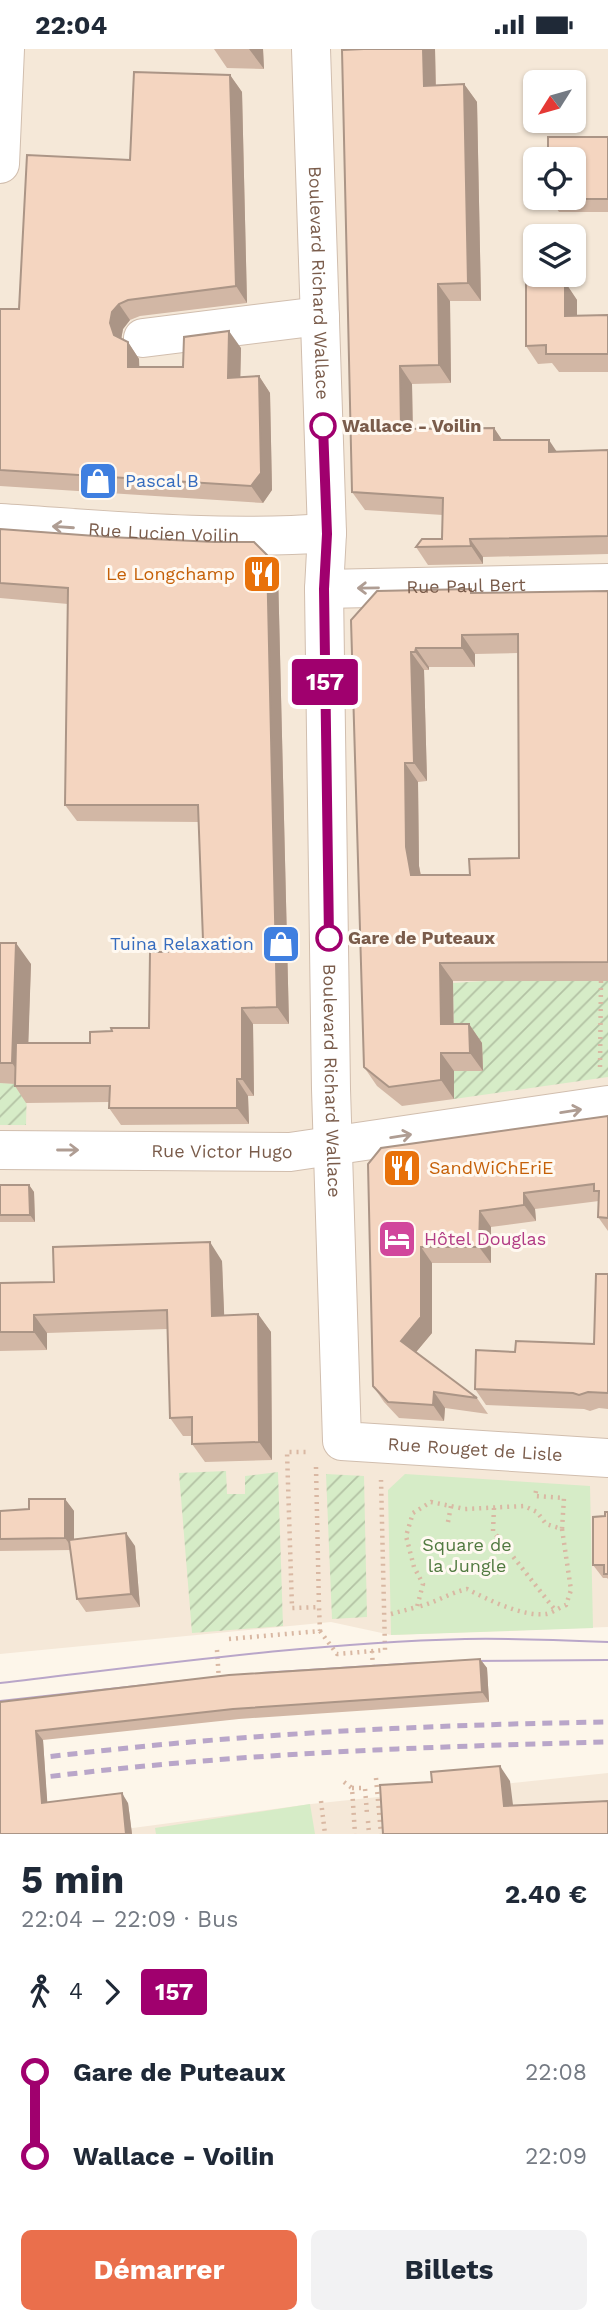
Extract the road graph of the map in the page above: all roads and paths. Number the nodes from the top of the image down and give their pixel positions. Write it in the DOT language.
graph roads {
  1 [pos="5,49"];
  2 [pos="311,49"];
  3 [pos="0,164"];
  4 [pos="320,316"];
  5 [pos="143,338"];
  6 [pos="0,523"];
  7 [pos="327,534"];
  8 [pos="608,583"];
  9 [pos="324,589"];
  10 [pos="601,981"];
  11 [pos="604,1092"];
  12 [pos="333,1147"];
  13 [pos="0,1150"];
  14 [pos="329,1447"];
  15 [pos="608,1458"];
  16 [pos="315,1479"];
  17 [pos="537,1482"];
  18 [pos="381,1487"];
  19 [pos="451,1506"];
  20 [pos="494,1508"];
  21 [pos="448,1522"];
  22 [pos="562,1529"];
  23 [pos="319,1607"];
  24 [pos="417,1607"];
  25 [pos="555,1610"];
  26 [pos="390,1614"];
  27 [pos="320,1631"];
  28 [pos="229,1639"];
  29 [pos="217,1650"];
  30 [pos="372,1651"];
  31 [pos="373,1669"];
  32 [pos="220,1685"];
  33 [pos="376,1778"];
  34 [pos="344,1782"];
  35 [pos="352,1788"];
  36 [pos="321,1801"];
  37 [pos="367,1814"];
  38 [pos="368,1821"];
  39 [pos="326,1834"];
  40 [pos="355,1834"];
  41 [pos="369,1834"];
  42 [pos="381,1834"];
  1 -- 3 [label="street"];
  2 -- 4 [label="street, Boulevard Richard Wallace"];
  4 -- 5 [label="street"];
  4 -- 7 [label="street, Boulevard Richard Wallace"];
  7 -- 6 [label="street, Rue Lucien Voilin, one-way"];
  7 -- 9 [label="street, Boulevard Richard Wallace"];
  8 -- 9 [label="street, Rue Paul Bert, one-way"];
  9 -- 12 [label="street, Boulevard Richard Wallace"];
  10 -- 11 [label="path"];
  12 -- 11 [label="street, Rue Victor Hugo, one-way"];
  13 -- 12 [label="street, Rue Victor Hugo, one-way"];
  12 -- 14 [label="street, Boulevard Richard Wallace"];
  14 -- 15 [label="street, Rue Rouget de Lisle"];
  14 -- 23 [label="path"];
  16 -- 23 [label="path"];
  17 -- 22 [label="path"];
  18 -- 30 [label="path"];
  19 -- 20 [label="path"];
  19 -- 21 [label="path"];
  19 -- 24 [label="path"];
  20 -- 22 [label="path"];
  20 -- 25 [label="path"];
  22 -- 25 [label="path"];
  23 -- 27 [label="path"];
  24 -- 25 [label="path"];
  24 -- 26 [label="path"];
  27 -- 28 [label="path"];
  27 -- 30 [label="path"];
  29 -- 32 [label="path"];
  30 -- 31 [label="path"];
  33 -- 42 [label="path"];
  34 -- 35 [label="path"];
  35 -- 37 [label="path"];
  35 -- 40 [label="path"];
  36 -- 39 [label="path"];
  38 -- 41 [label="path"];
}
